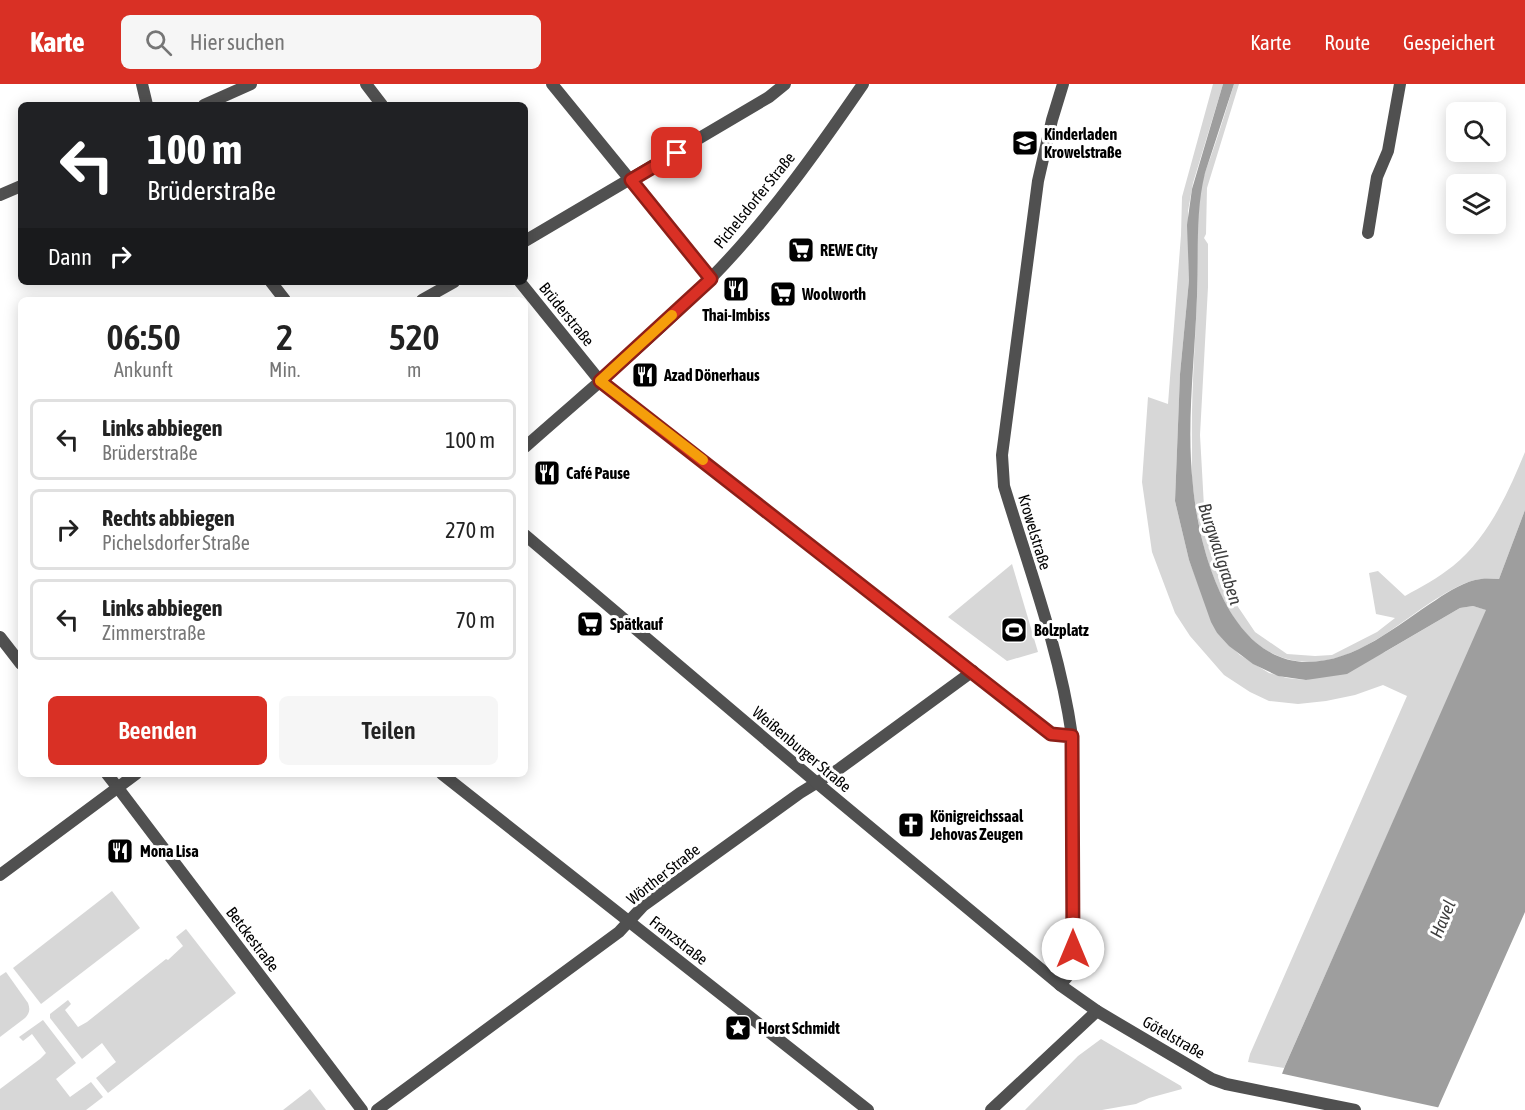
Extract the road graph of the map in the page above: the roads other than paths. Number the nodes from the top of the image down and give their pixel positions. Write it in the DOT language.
graph roads {
  1 [pos="142,84"];
  2 [pos="252,84"];
  3 [pos="366,84"];
  4 [pos="552,84"];
  5 [pos="785,84"];
  6 [pos="863,84"];
  7 [pos="1063,84"];
  8 [pos="1400,84"];
  9 [pos="146,102"];
  10 [pos="211,102"];
  11 [pos="380,102"];
  12 [pos="631,180"];
  13 [pos="18,187"];
  14 [pos="0,195"];
  15 [pos="1368,233"];
  16 [pos="528,239"];
  17 [pos="711,279"];
  18 [pos="273,285"];
  19 [pos="449,285"];
  20 [pos="522,285"];
  21 [pos="283,297"];
  22 [pos="427,297"];
  23 [pos="600,381"];
  24 [pos="528,444"];
  25 [pos="528,538"];
  26 [pos="0,637"];
  27 [pos="18,660"];
  28 [pos="973,671"];
  29 [pos="1072,736"];
  30 [pos="109,777"];
  31 [pos="132,777"];
  32 [pos="446,777"];
  33 [pos="817,783"];
  34 [pos="118,788"];
  35 [pos="0,875"];
  36 [pos="629,922"];
  37 [pos="1060,985"];
  38 [pos="1097,1011"];
  39 [pos="362,1110"];
  40 [pos="377,1110"];
  41 [pos="868,1110"];
  42 [pos="991,1110"];
  43 [pos="1355,1110"];
  1 -- 9 [label="street"];
  2 -- 10 [label="street"];
  3 -- 11 [label="street"];
  4 -- 12 [label="street"];
  5 -- 12 [label="street"];
  6 -- 17 [label="street, Pichelsdorfer Straße"];
  7 -- 29 [label="street, Krowelstraße"];
  8 -- 15 [label="street"];
  12 -- 16 [label="street"];
  12 -- 17 [label="street"];
  13 -- 14 [label="street"];
  17 -- 23 [label="street, Pichelsdorfer Straße"];
  18 -- 21 [label="street"];
  19 -- 22 [label="street"];
  20 -- 23 [label="street, Brüderstraße"];
  23 -- 24 [label="street, Pichelsdorfer Straße"];
  23 -- 28 [label="street, Brüderstraße"];
  25 -- 33 [label="street, Weißenburger Straße"];
  26 -- 27 [label="street"];
  28 -- 29 [label="street, Brüderstraße"];
  28 -- 33 [label="street, Wörther Straße"];
  29 -- 37 [label="street, Krowelstraße"];
  30 -- 34 [label="street, Betckestraße"];
  31 -- 34 [label="street"];
  32 -- 36 [label="street, Franzstraße"];
  33 -- 36 [label="street, Wörther Straße"];
  33 -- 37 [label="street, Weißenburger Straße"];
  34 -- 35 [label="street"];
  34 -- 39 [label="street, Betckestraße"];
  36 -- 40 [label="street, Wörther Straße"];
  36 -- 41 [label="street, Franzstraße"];
  37 -- 38 [label="street, Götelstraße"];
  38 -- 42 [label="street"];
  38 -- 43 [label="street, Götelstraße"];
}
